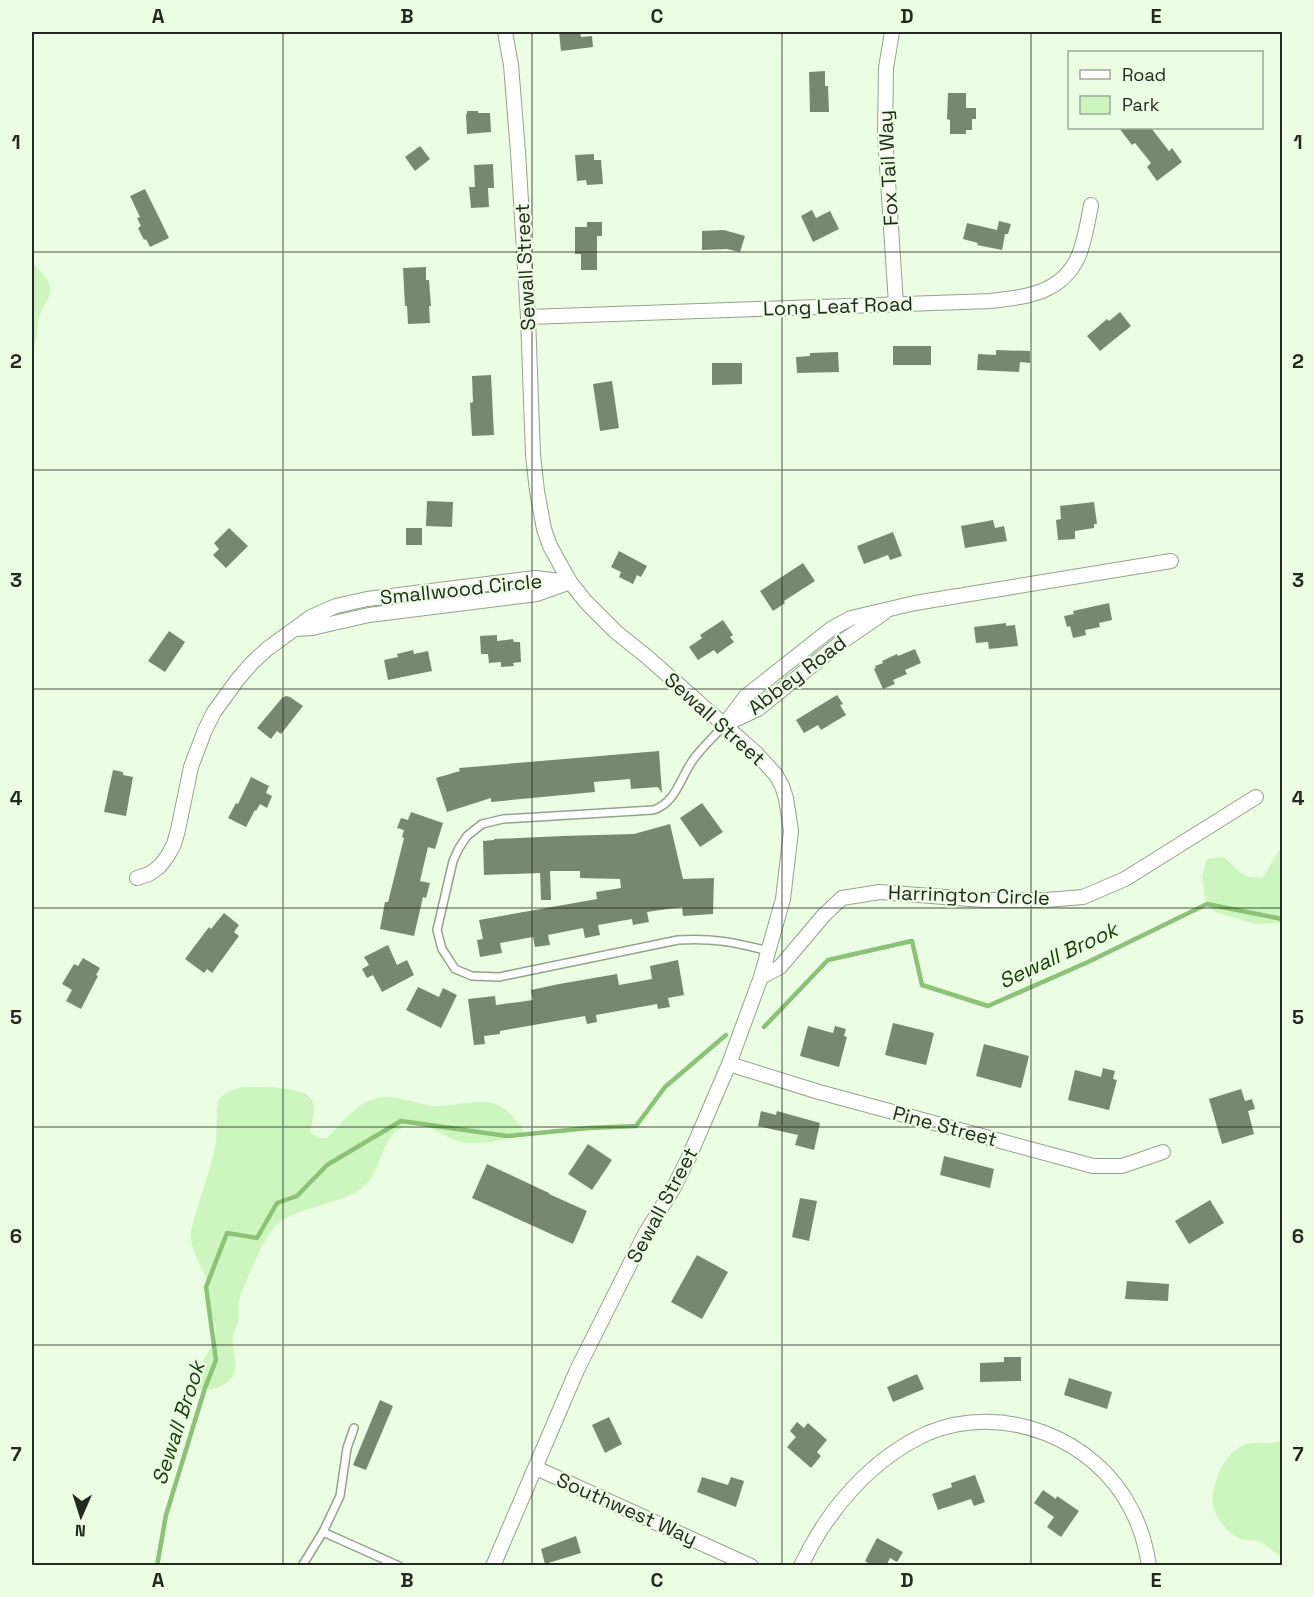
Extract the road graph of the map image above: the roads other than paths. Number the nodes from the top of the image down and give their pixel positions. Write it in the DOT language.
graph roads {
  1 [pos="505,32"];
  2 [pos="892,32"];
  3 [pos="1091,205"];
  4 [pos="896,304"];
  5 [pos="528,317"];
  6 [pos="1172,561"];
  7 [pos="570,582"];
  8 [pos="367,599"];
  9 [pos="894,608"];
  10 [pos="369,615"];
  11 [pos="296,629"];
  12 [pos="831,629"];
  13 [pos="840,643"];
  14 [pos="776,673"];
  15 [pos="787,686"];
  16 [pos="725,724"];
  17 [pos="1256,797"];
  18 [pos="136,879"];
  19 [pos="768,951"];
  20 [pos="761,977"];
  21 [pos="729,1064"];
  22 [pos="1163,1152"];
  23 [pos="354,1428"];
  24 [pos="536,1468"];
  25 [pos="323,1532"];
  26 [pos="302,1566"];
  27 [pos="399,1566"];
  28 [pos="493,1566"];
  29 [pos="751,1566"];
  30 [pos="801,1566"];
  31 [pos="1149,1566"];
  1 -- 5 [label="street, Sewall Street"];
  2 -- 4 [label="street, Fox Tail Way"];
  3 -- 4 [label="street, Long Leaf Road"];
  4 -- 5 [label="street, Long Leaf Road"];
  5 -- 7 [label="street, Sewall Street"];
  6 -- 9 [label="street, Abbey Road"];
  7 -- 8 [label="street, Smallwood Circle"];
  7 -- 10 [label="street, Smallwood Circle"];
  7 -- 16 [label="street, Sewall Street"];
  8 -- 10 [label="lane"];
  8 -- 11 [label="street, Smallwood Circle"];
  9 -- 12 [label="street, Abbey Road"];
  9 -- 13 [label="street, Abbey Road"];
  10 -- 11 [label="street, Smallwood Circle"];
  11 -- 18 [label="street, Smallwood Circle"];
  12 -- 13 [label="lane"];
  12 -- 14 [label="street, Abbey Road"];
  13 -- 15 [label="street, Abbey Road"];
  14 -- 15 [label="lane"];
  14 -- 16 [label="street, Abbey Road"];
  15 -- 16 [label="street, Abbey Road"];
  16 -- 19 [label="street, Sewall Street"];
  16 -- 19 [label="lane"];
  17 -- 20 [label="street, Harrington Circle"];
  19 -- 20 [label="street, Sewall Street"];
  20 -- 21 [label="street, Sewall Street"];
  21 -- 22 [label="street, Pine Street"];
  21 -- 24 [label="street, Sewall Street"];
  23 -- 25 [label="lane"];
  24 -- 28 [label="street, Sewall Street"];
  24 -- 29 [label="street, Southwest Way"];
  25 -- 26 [label="lane"];
  25 -- 27 [label="lane"];
  30 -- 31 [label="street"];
}
